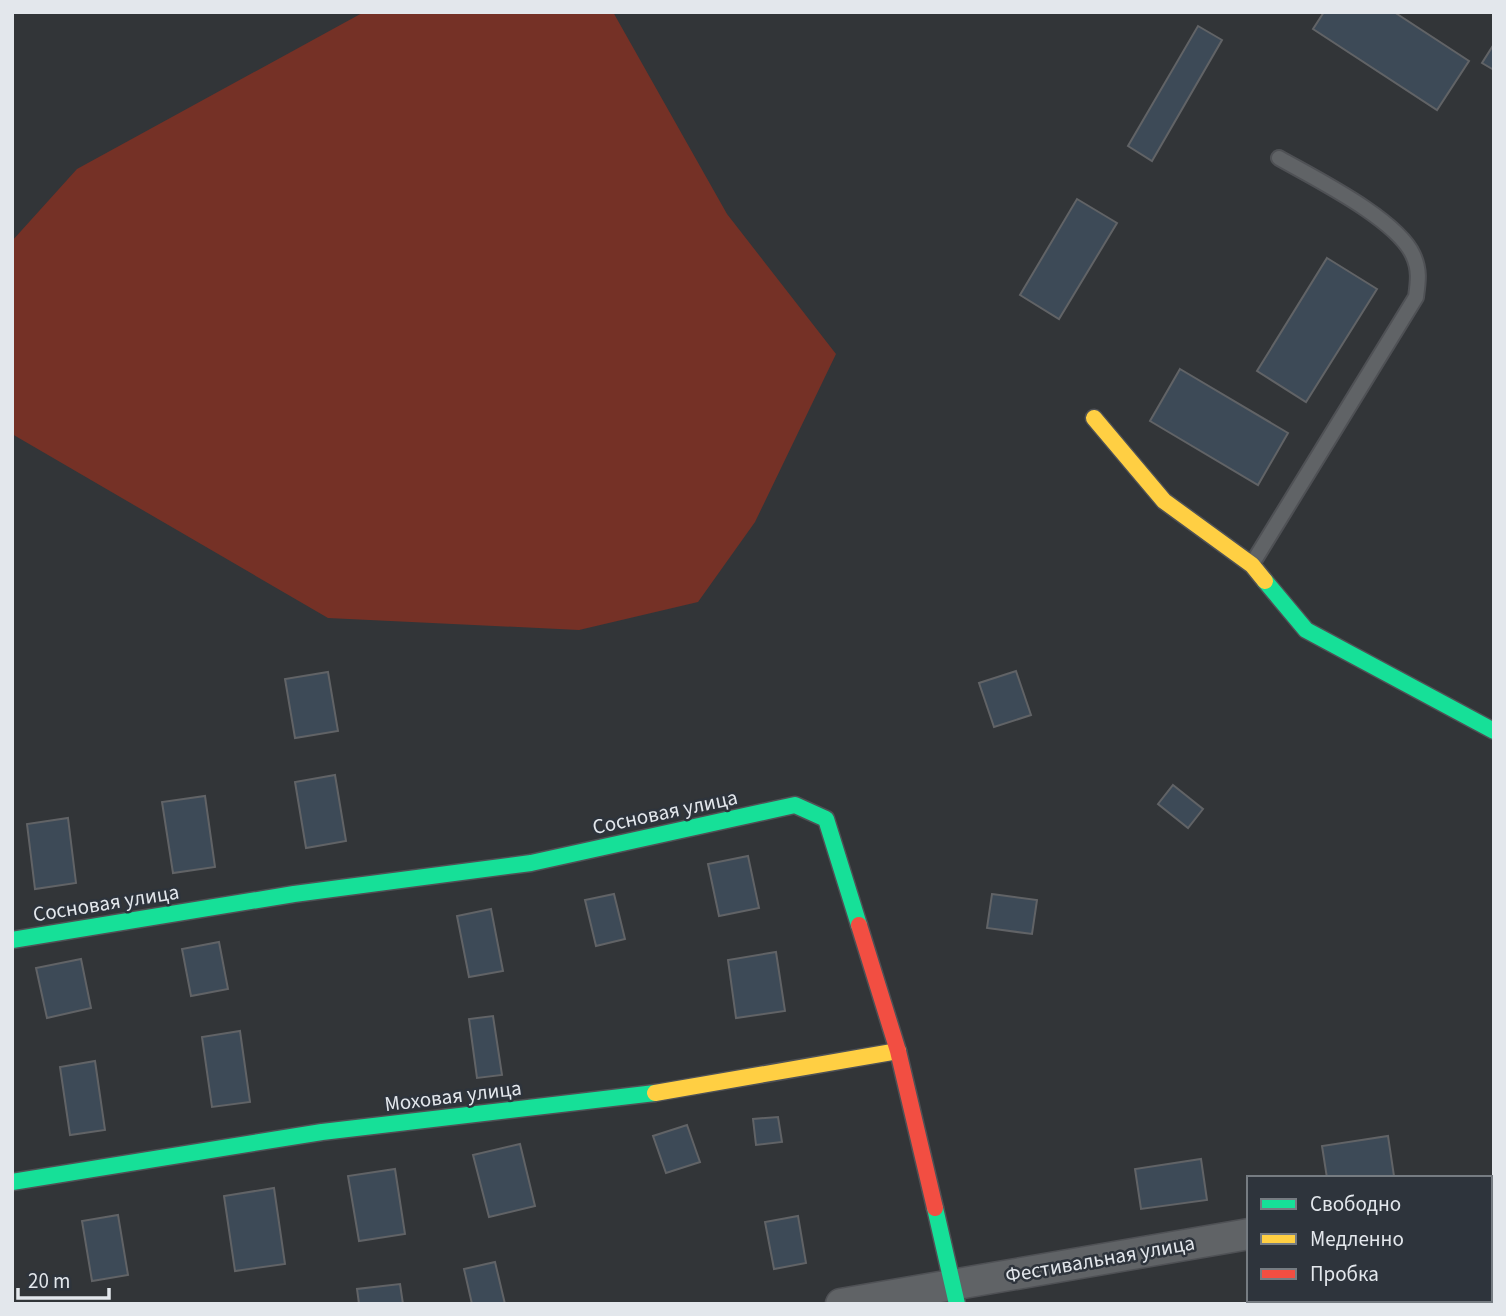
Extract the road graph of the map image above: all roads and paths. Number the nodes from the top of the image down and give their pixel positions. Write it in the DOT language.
graph roads {
  1 [pos="1279,158"];
  2 [pos="1094,418"];
  3 [pos="1252,565"];
  4 [pos="1494,731"];
  5 [pos="12,940"];
  6 [pos="898,1051"];
  7 [pos="12,1182"];
  8 [pos="1247,1234"];
  9 [pos="954,1295"];
  10 [pos="841,1304"];
  1 -- 3 [label="lane"];
  2 -- 3 [label="street"];
  3 -- 4 [label="street"];
  5 -- 6 [label="street, Сосновая улица"];
  6 -- 7 [label="street, Моховая улица"];
  6 -- 9 [label="street, Сосновая улица"];
  8 -- 9 [label="street, Фестивальная улица"];
  9 -- 10 [label="street, Фестивальная улица"];
}
